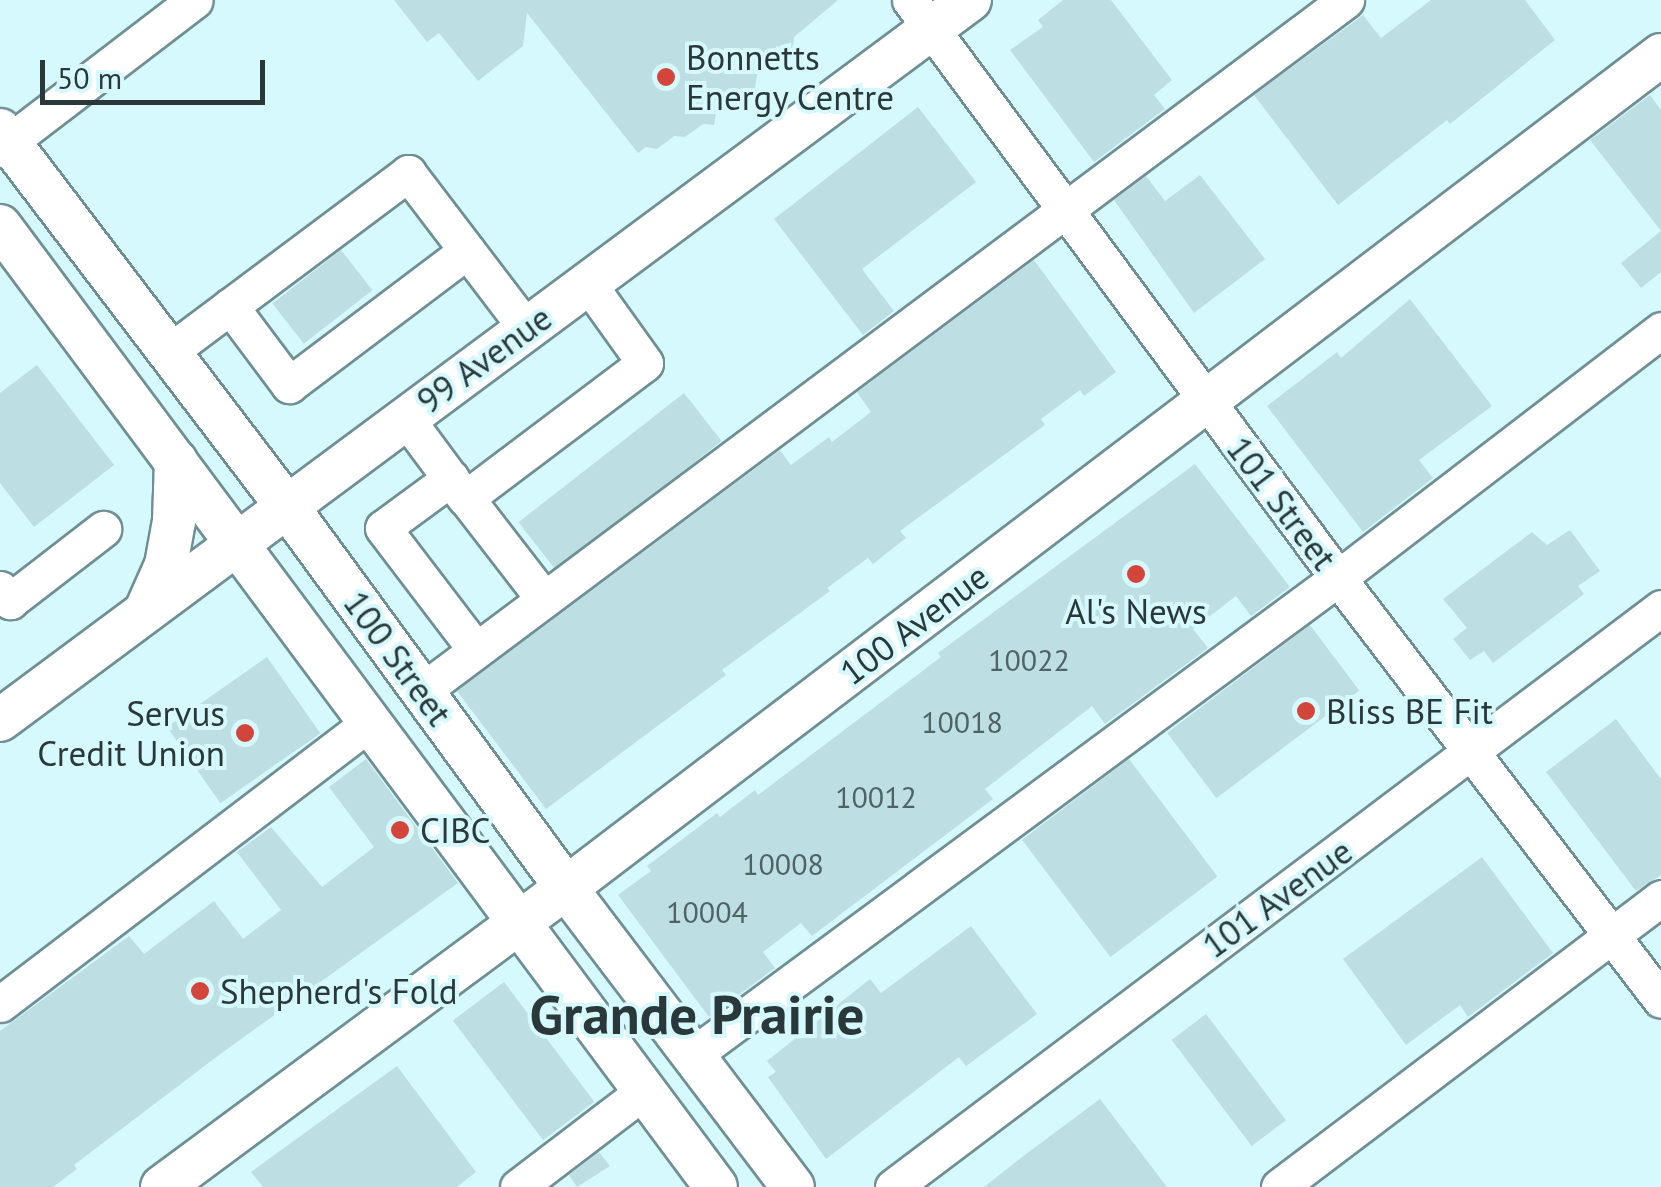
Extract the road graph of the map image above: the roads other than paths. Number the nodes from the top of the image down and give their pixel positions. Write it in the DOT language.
graph roads {
  1 [pos="195,0"];
  2 [pos="970,0"];
  3 [pos="1346,0"];
  4 [pos="921,14"];
  5 [pos="1661,55"];
  6 [pos="3,140"];
  7 [pos="1065,210"];
  8 [pos="0,226"];
  9 [pos="467,250"];
  10 [pos="587,282"];
  11 [pos="230,306"];
  12 [pos="526,328"];
  13 [pos="1661,330"];
  14 [pos="169,352"];
  15 [pos="1207,402"];
  16 [pos="405,417"];
  17 [pos="176,461"];
  18 [pos="458,488"];
  19 [pos="286,505"];
  20 [pos="103,529"];
  21 [pos="235,544"];
  22 [pos="1338,578"];
  23 [pos="544,599"];
  24 [pos="3,600"];
  25 [pos="1661,608"];
  26 [pos="146,610"];
  27 [pos="476,650"];
  28 [pos="422,691"];
  29 [pos="0,720"];
  30 [pos="369,723"];
  31 [pos="1474,752"];
  32 [pos="566,888"];
  33 [pos="1661,898"];
  34 [pos="518,924"];
  35 [pos="1612,935"];
  36 [pos="1661,1000"];
  37 [pos="0,1004"];
  38 [pos="692,1055"];
  39 [pos="644,1091"];
  40 [pos="162,1187"];
  41 [pos="518,1187"];
  42 [pos="716,1187"];
  43 [pos="793,1187"];
  44 [pos="894,1187"];
  45 [pos="1278,1187"];
  1 -- 6 [label="street"];
  2 -- 4 [label="main road, 99 Avenue"];
  3 -- 7 [label="street"];
  4 -- 7 [label="street, 101 Street"];
  4 -- 10 [label="main road, 99 Avenue"];
  5 -- 15 [label="main road, 100 Avenue"];
  6 -- 14 [label="main road, 100 Street"];
  7 -- 15 [label="street, 101 Street"];
  7 -- 23 [label="street"];
  8 -- 17 [label="main road, 100 Street"];
  9 -- 11 [label="street"];
  9 -- 11 [label="street"];
  9 -- 12 [label="street"];
  10 -- 12 [label="main road, 99 Avenue"];
  10 -- 18 [label="street"];
  11 -- 14 [label="street"];
  12 -- 16 [label="main road, 99 Avenue"];
  13 -- 22 [label="street"];
  14 -- 19 [label="main road, 100 Street"];
  15 -- 22 [label="street, 101 Street"];
  15 -- 32 [label="main road, 100 Avenue"];
  16 -- 18 [label="street"];
  16 -- 19 [label="main road, 99 Avenue"];
  17 -- 21 [label="main road, 100 Street"];
  17 -- 26 [label="main road"];
  18 -- 23 [label="street"];
  18 -- 27 [label="street"];
  19 -- 21 [label="main road, 99 Avenue"];
  19 -- 28 [label="main road, 100 Street"];
  20 -- 24 [label="street"];
  21 -- 26 [label="main road, 99 Avenue"];
  21 -- 30 [label="main road, 100 Street"];
  22 -- 31 [label="street, 101 Street"];
  22 -- 38 [label="street"];
  23 -- 27 [label="street"];
  25 -- 31 [label="street, 101 Avenue"];
  26 -- 29 [label="main road, 99 Avenue"];
  27 -- 28 [label="street"];
  28 -- 32 [label="main road, 100 Street"];
  30 -- 34 [label="main road, 100 Street"];
  30 -- 37 [label="street"];
  31 -- 35 [label="street, 101 Street"];
  31 -- 44 [label="street, 101 Avenue"];
  32 -- 34 [label="main road, 100 Avenue"];
  32 -- 38 [label="main road, 100 Street"];
  33 -- 35 [label="street"];
  34 -- 39 [label="main road, 100 Street"];
  34 -- 40 [label="main road, 100 Avenue"];
  35 -- 36 [label="street, 101 Street"];
  35 -- 45 [label="street"];
  38 -- 43 [label="main road, 100 Street"];
  39 -- 41 [label="street"];
  39 -- 42 [label="main road, 100 Street"];
}
